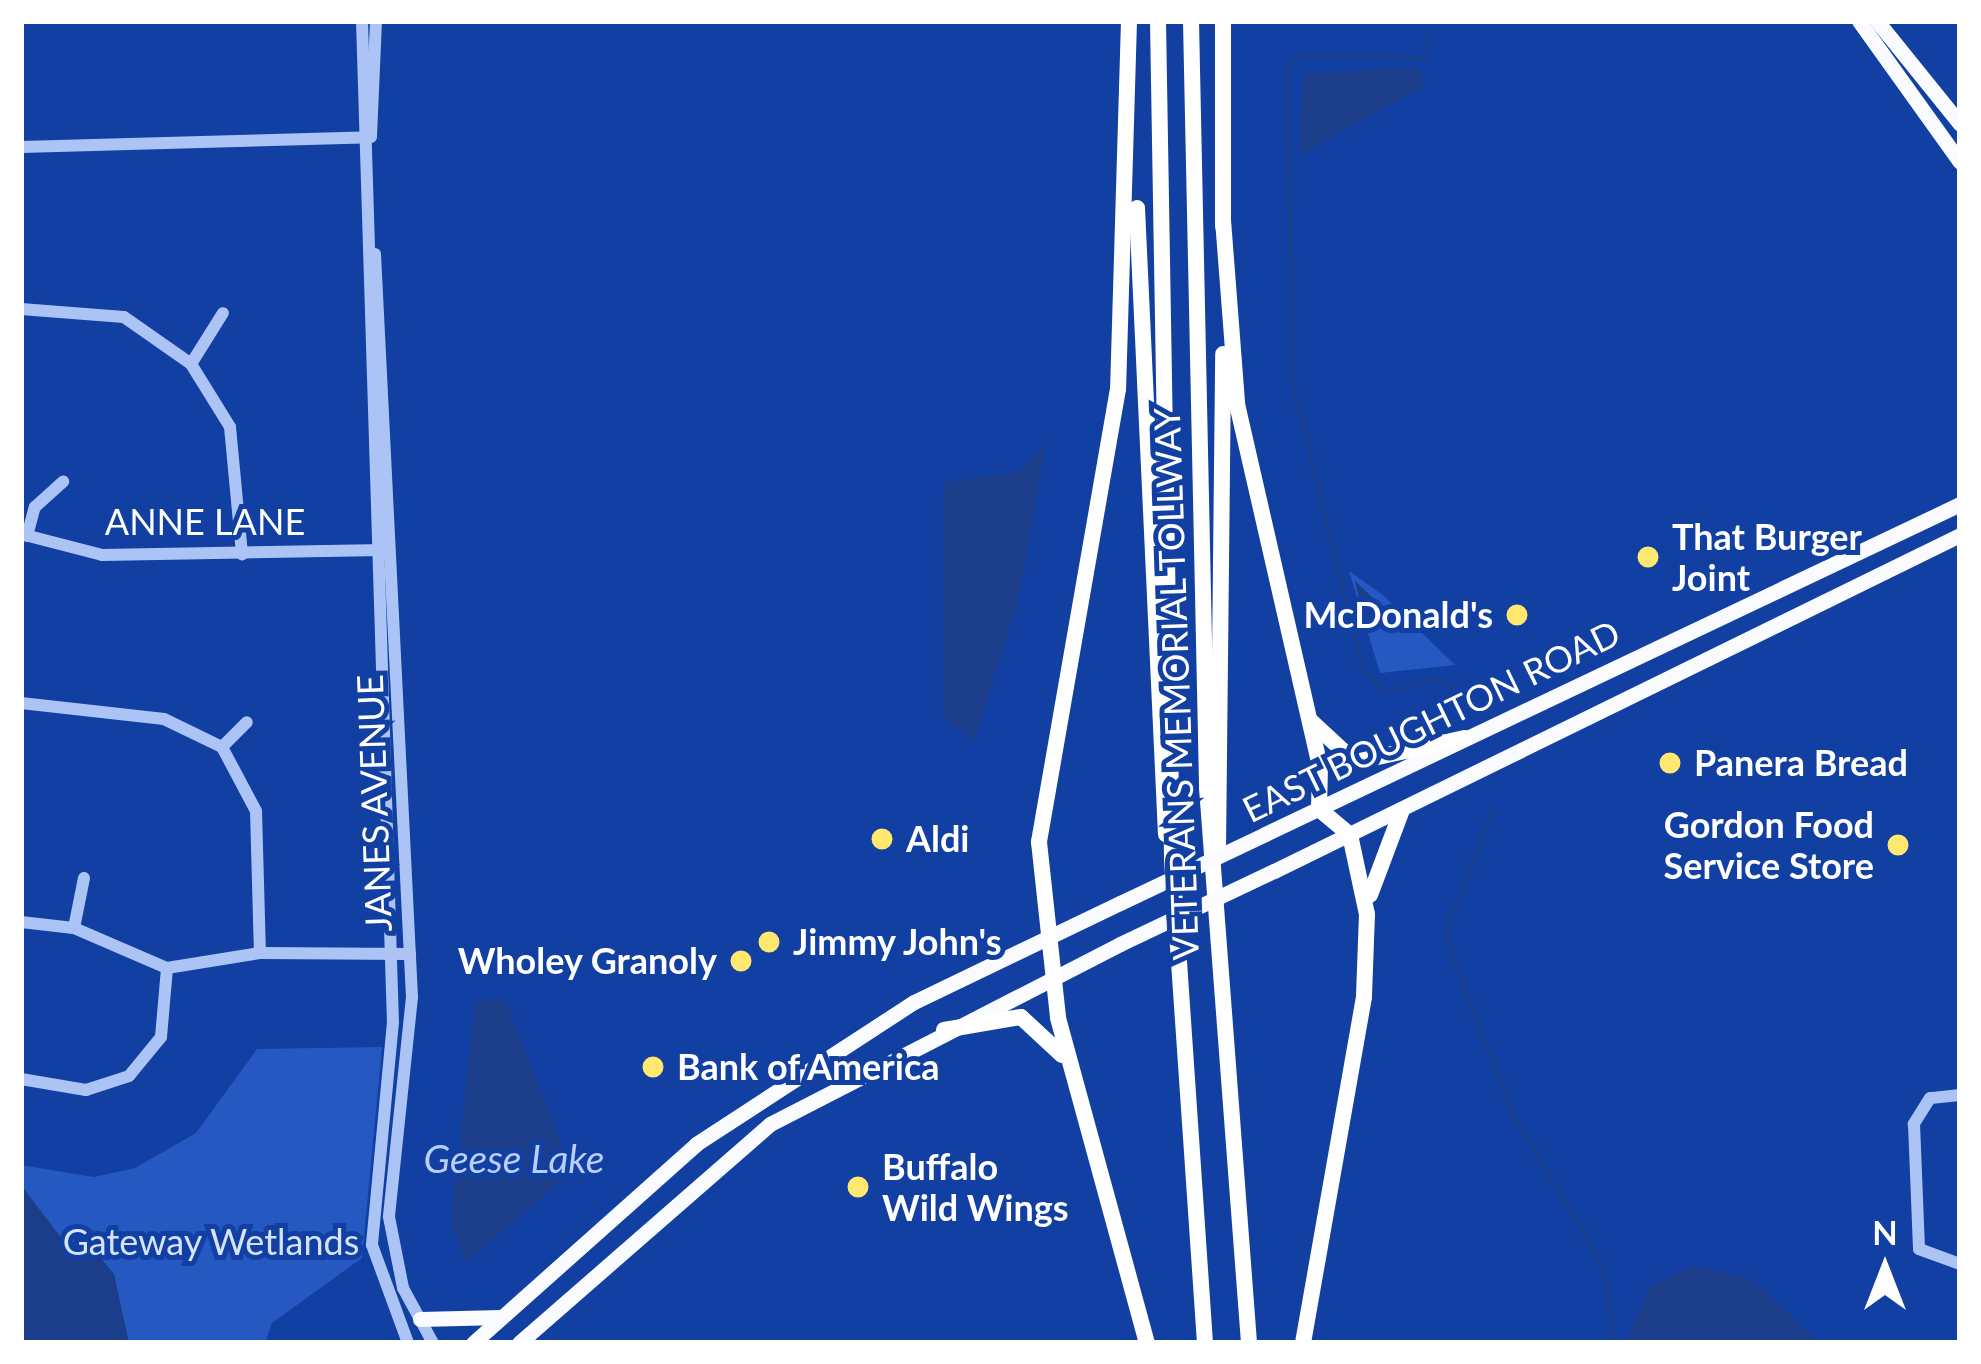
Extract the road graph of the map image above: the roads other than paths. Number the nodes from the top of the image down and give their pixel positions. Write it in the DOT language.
graph roads {
  1 [pos="362,21"];
  2 [pos="376,21"];
  3 [pos="1129,21"];
  4 [pos="1159,21"];
  5 [pos="1191,21"];
  6 [pos="1223,21"];
  7 [pos="1859,21"];
  8 [pos="1877,21"];
  9 [pos="1960,124"];
  10 [pos="371,137"];
  11 [pos="21,147"];
  12 [pos="1960,162"];
  13 [pos="1223,220"];
  14 [pos="21,309"];
  15 [pos="223,314"];
  16 [pos="191,364"];
  17 [pos="63,482"];
  18 [pos="1960,504"];
  19 [pos="24,535"];
  20 [pos="1960,535"];
  21 [pos="385,550"];
  22 [pos="242,554"];
  23 [pos="21,703"];
  24 [pos="1305,711"];
  25 [pos="247,722"];
  26 [pos="1464,738"];
  27 [pos="222,747"];
  28 [pos="1319,808"];
  29 [pos="1402,810"];
  30 [pos="1350,836"];
  31 [pos="1172,859"];
  32 [pos="84,878"];
  33 [pos="1214,880"];
  34 [pos="1367,914"];
  35 [pos="21,922"];
  36 [pos="74,928"];
  37 [pos="1054,933"];
  38 [pos="260,953"];
  39 [pos="390,953"];
  40 [pos="410,954"];
  41 [pos="167,968"];
  42 [pos="1050,977"];
  43 [pos="944,1030"];
  44 [pos="1074,1077"];
  45 [pos="21,1079"];
  46 [pos="1960,1095"];
  47 [pos="1960,1264"];
  48 [pos="504,1316"];
  49 [pos="420,1319"];
  50 [pos="408,1343"];
  51 [pos="433,1343"];
  52 [pos="473,1343"];
  53 [pos="520,1343"];
  54 [pos="1147,1343"];
  55 [pos="1205,1343"];
  56 [pos="1249,1343"];
  57 [pos="1303,1343"];
  1 -- 10 [label="street, JANES AVENUE"];
  2 -- 10 [label="street, JANES AVENUE"];
  3 -- 31 [label="highway"];
  3 -- 37 [label="highway"];
  4 -- 31 [label="highway, VETERANS MEMORIAL TOLLWAY"];
  5 -- 33 [label="highway, VETERANS MEMORIAL TOLLWAY"];
  6 -- 13 [label="highway"];
  7 -- 12 [label="main road"];
  8 -- 9 [label="main road"];
  10 -- 11 [label="street"];
  10 -- 21 [label="street, JANES AVENUE"];
  13 -- 24 [label="highway"];
  13 -- 33 [label="highway"];
  14 -- 16 [label="street"];
  15 -- 16 [label="street"];
  16 -- 22 [label="street"];
  17 -- 19 [label="street"];
  18 -- 26 [label="main road, EAST BOUGHTON ROAD"];
  19 -- 22 [label="street, ANNE LANE"];
  20 -- 29 [label="main road, EAST BOUGHTON ROAD"];
  21 -- 22 [label="street, ANNE LANE"];
  21 -- 39 [label="street, JANES AVENUE"];
  21 -- 40 [label="street, JANES AVENUE"];
  23 -- 27 [label="street"];
  24 -- 26 [label="highway"];
  24 -- 28 [label="highway"];
  25 -- 27 [label="street"];
  26 -- 28 [label="main road, EAST BOUGHTON ROAD"];
  27 -- 38 [label="street"];
  28 -- 30 [label="highway"];
  28 -- 37 [label="main road, EAST BOUGHTON ROAD, bridge"];
  29 -- 30 [label="main road, EAST BOUGHTON ROAD"];
  29 -- 34 [label="highway"];
  30 -- 34 [label="highway"];
  30 -- 42 [label="main road, EAST BOUGHTON ROAD, bridge"];
  31 -- 55 [label="highway, VETERANS MEMORIAL TOLLWAY"];
  32 -- 36 [label="street"];
  33 -- 56 [label="highway, VETERANS MEMORIAL TOLLWAY"];
  34 -- 57 [label="highway"];
  35 -- 36 [label="street"];
  36 -- 41 [label="street"];
  37 -- 42 [label="highway"];
  37 -- 48 [label="main road, EAST BOUGHTON ROAD"];
  38 -- 39 [label="street"];
  38 -- 41 [label="street"];
  39 -- 40 [label="street"];
  39 -- 50 [label="street, JANES AVENUE"];
  40 -- 49 [label="street, JANES AVENUE"];
  41 -- 45 [label="street"];
  42 -- 43 [label="main road, EAST BOUGHTON ROAD"];
  42 -- 44 [label="highway"];
  43 -- 44 [label="highway"];
  43 -- 53 [label="main road, EAST BOUGHTON ROAD"];
  44 -- 54 [label="highway"];
  46 -- 47 [label="street"];
  48 -- 49 [label="main road"];
  48 -- 52 [label="main road, EAST BOUGHTON ROAD"];
  49 -- 51 [label="street, JANES AVENUE"];
}
